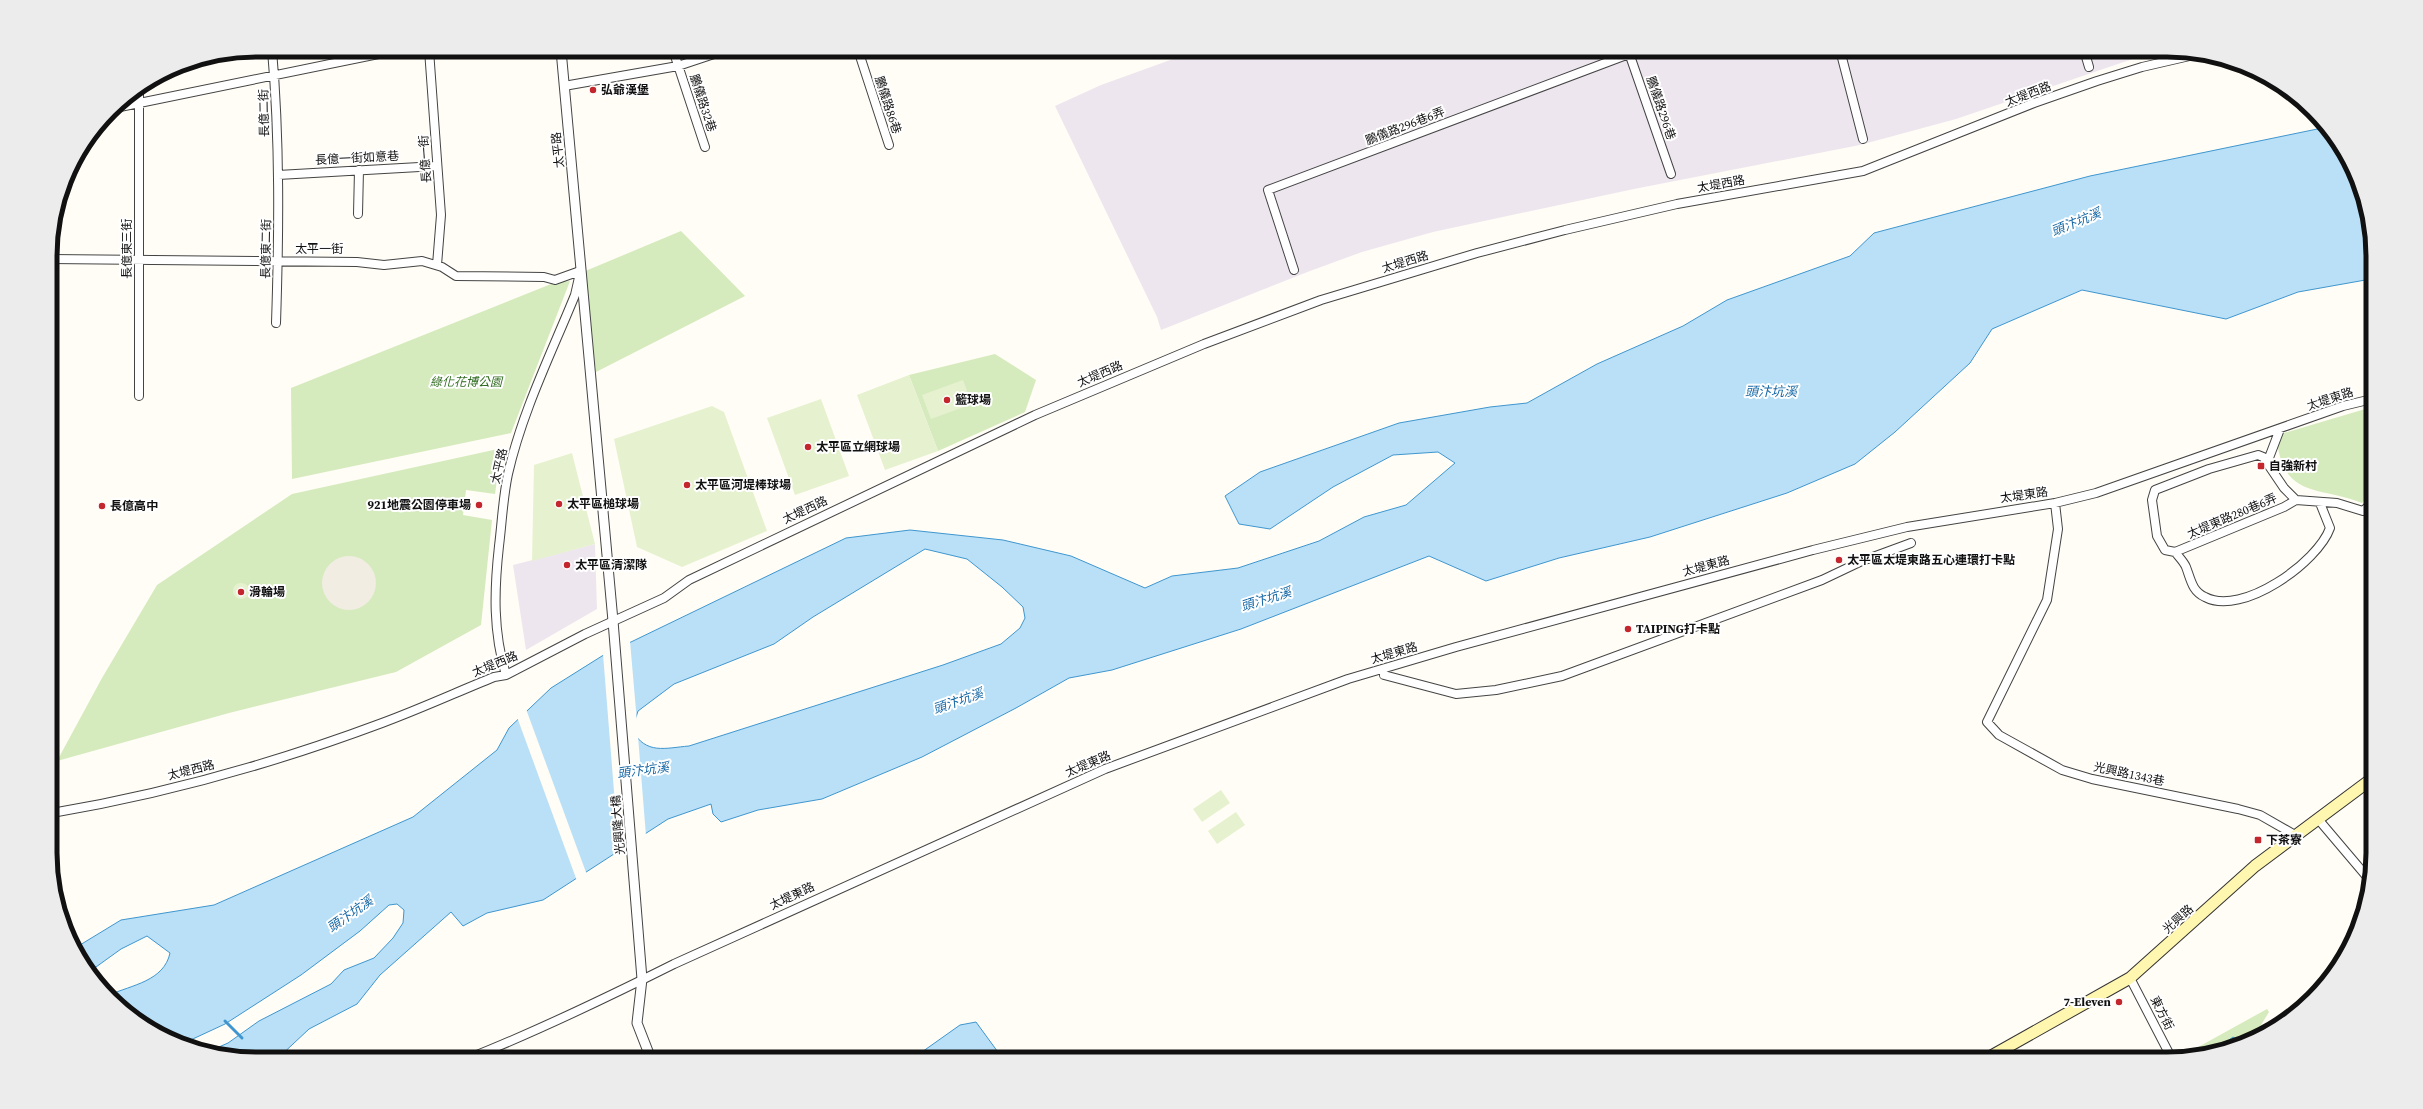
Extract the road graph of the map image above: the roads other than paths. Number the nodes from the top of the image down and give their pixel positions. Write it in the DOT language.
graph roads {
  1 [pos="273,57"];
  2 [pos="365,57"];
  3 [pos="429,57"];
  4 [pos="562,57"];
  5 [pos="675,57"];
  6 [pos="705,57"];
  7 [pos="860,57"];
  8 [pos="1615,57"];
  9 [pos="1630,57"];
  10 [pos="1842,57"];
  11 [pos="2086,57"];
  12 [pos="2183,57"];
  13 [pos="678,66"];
  14 [pos="2089,67"];
  15 [pos="275,76"];
  16 [pos="564,86"];
  17 [pos="139,95"];
  18 [pos="140,103"];
  19 [pos="125,106"];
  20 [pos="1863,139"];
  21 [pos="889,146"];
  22 [pos="705,147"];
  23 [pos="437,166"];
  24 [pos="359,170"];
  25 [pos="1671,174"];
  26 [pos="278,175"];
  27 [pos="358,214"];
  28 [pos="57,259"];
  29 [pos="139,260"];
  30 [pos="278,261"];
  31 [pos="437,265"];
  32 [pos="1294,270"];
  33 [pos="580,271"];
  34 [pos="276,323"];
  35 [pos="139,396"];
  36 [pos="2366,401"];
  37 [pos="2279,433"];
  38 [pos="2267,463"];
  39 [pos="2296,500"];
  40 [pos="2320,502"];
  41 [pos="2055,503"];
  42 [pos="2366,508"];
  43 [pos="1911,543"];
  44 [pos="2175,552"];
  45 [pos="613,621"];
  46 [pos="506,675"];
  47 [pos="1384,675"];
  48 [pos="2366,783"];
  49 [pos="57,812"];
  50 [pos="2318,819"];
  51 [pos="2295,835"];
  52 [pos="2365,874"];
  53 [pos="2130,978"];
  54 [pos="642,979"];
  55 [pos="483,1052"];
  56 [pos="648,1052"];
  57 [pos="1998,1052"];
  58 [pos="2168,1052"];
  1 -- 15 [label="street, 長億二街"];
  2 -- 15 [label="street"];
  3 -- 23 [label="street, 長億一街"];
  4 -- 16 [label="street, 太平路"];
  5 -- 13 [label="street, 鵬儀路32巷"];
  6 -- 13 [label="street"];
  7 -- 21 [label="street, 鵬儀路86巷"];
  8 -- 32 [label="street, 鵬儀路296巷6弄"];
  9 -- 25 [label="street, 鵬儀路296巷"];
  10 -- 20 [label="street"];
  11 -- 14 [label="street"];
  12 -- 45 [label="street, 太堤西路"];
  13 -- 16 [label="street"];
  13 -- 22 [label="street, 鵬儀路32巷"];
  15 -- 18 [label="street"];
  15 -- 26 [label="street, 長億二街"];
  16 -- 33 [label="street, 太平路"];
  17 -- 18 [label="street, 長億東三街"];
  18 -- 19 [label="street"];
  18 -- 29 [label="street, 長億東三街"];
  23 -- 24 [label="street, 長億一街如意巷"];
  23 -- 31 [label="street, 長億一街"];
  24 -- 26 [label="street, 長億一街如意巷"];
  24 -- 27 [label="street"];
  26 -- 30 [label="street, 長億東二街"];
  28 -- 29 [label="street, 太平一街"];
  29 -- 30 [label="street, 太平一街"];
  29 -- 35 [label="street, 長億東三街"];
  30 -- 31 [label="street, 太平一街"];
  30 -- 34 [label="street, 長億東二街"];
  31 -- 33 [label="street, 太平一街"];
  33 -- 45 [label="street, 太平路"];
  33 -- 46 [label="street, 太平路"];
  36 -- 37 [label="street, 太堤東路"];
  37 -- 38 [label="street"];
  37 -- 41 [label="street, 太堤東路"];
  38 -- 39 [label="street"];
  38 -- 44 [label="street"];
  39 -- 40 [label="street"];
  39 -- 44 [label="street, 太堤東路280巷6弄"];
  40 -- 42 [label="street"];
  40 -- 44 [label="street"];
  41 -- 51 [label="street, 光興路1343巷"];
  41 -- 54 [label="street, 太堤東路"];
  43 -- 47 [label="street"];
  45 -- 46 [label="street, 太堤西路"];
  45 -- 54 [label="street, 光興隆大橋"];
  46 -- 49 [label="street, 太堤西路"];
  48 -- 50 [label="main road, 光興路"];
  50 -- 51 [label="main road, 光興路"];
  50 -- 52 [label="street"];
  51 -- 53 [label="main road, 光興路"];
  53 -- 57 [label="main road, 光興路"];
  53 -- 58 [label="street, 東方街"];
  54 -- 55 [label="street, 太堤東路"];
  54 -- 56 [label="street, 光興隆大橋"];
}
